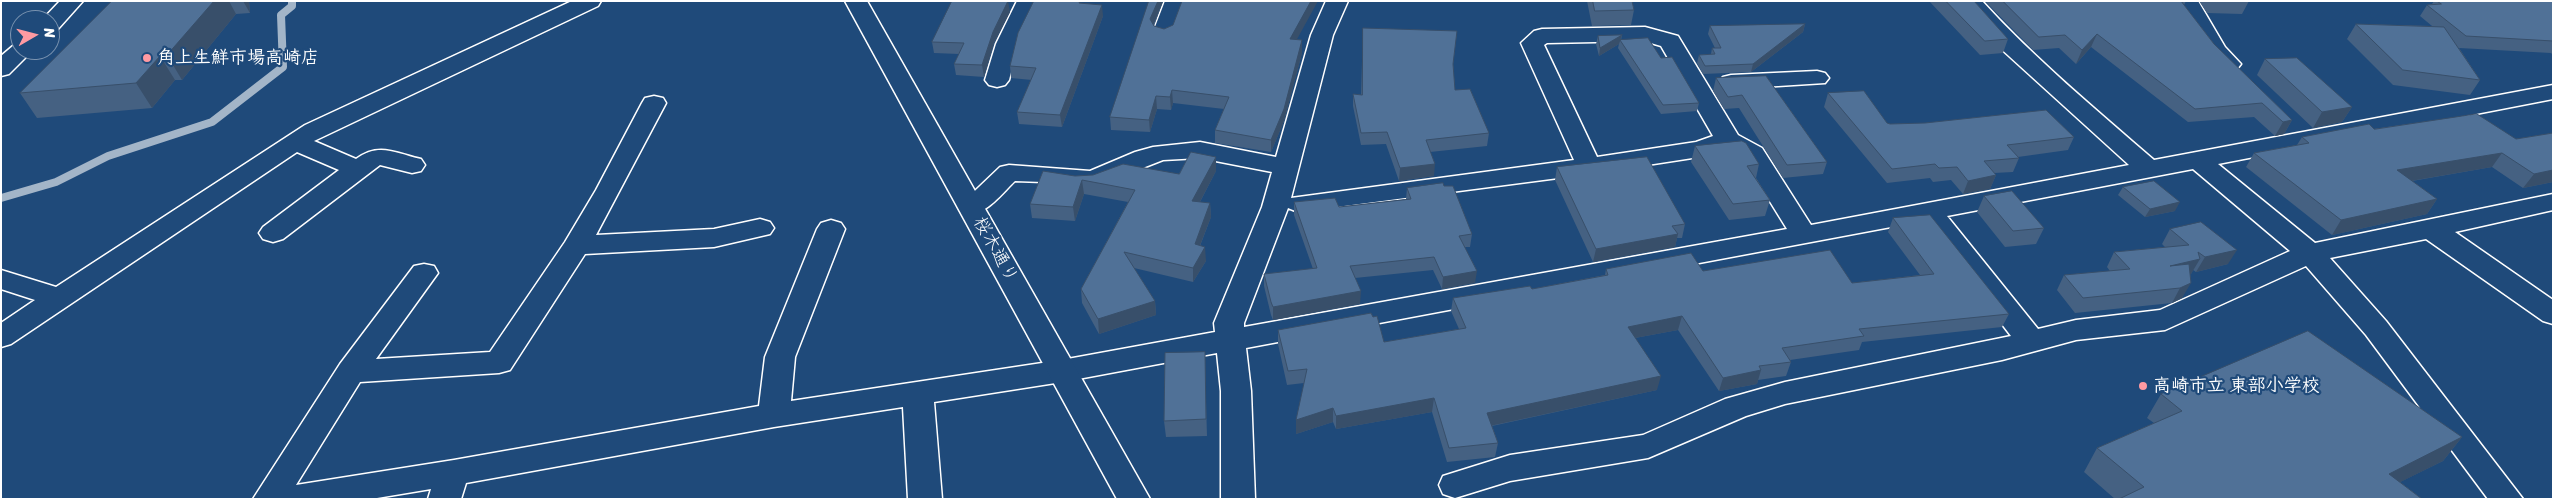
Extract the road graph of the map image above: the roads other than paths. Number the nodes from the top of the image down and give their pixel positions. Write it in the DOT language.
graph roads {
  1 [pos="72,1"];
  2 [pos="590,1"];
  3 [pos="856,1"];
  4 [pos="1028,1"];
  5 [pos="1176,1"];
  6 [pos="1337,1"];
  7 [pos="1970,1"];
  8 [pos="2187,1"];
  9 [pos="60,14"];
  10 [pos="1164,32"];
  11 [pos="11,60"];
  12 [pos="1,69"];
  13 [pos="1817,78"];
  14 [pos="2244,78"];
  15 [pos="998,80"];
  16 [pos="1695,83"];
  17 [pos="2553,92"];
  18 [pos="654,103"];
  19 [pos="2287,119"];
  20 [pos="1728,140"];
  21 [pos="2308,140"];
  22 [pos="295,142"];
  23 [pos="2198,160"];
  24 [pos="412,165"];
  25 [pos="1589,166"];
  26 [pos="1286,167"];
  27 [pos="358,169"];
  28 [pos="2149,169"];
  29 [pos="2553,202"];
  30 [pos="972,207"];
  31 [pos="1275,207"];
  32 [pos="1930,211"];
  33 [pos="760,228"];
  34 [pos="2431,229"];
  35 [pos="831,230"];
  36 [pos="273,233"];
  37 [pos="1804,235"];
  38 [pos="576,245"];
  39 [pos="2310,252"];
  40 [pos="424,273"];
  41 [pos="1,279"];
  42 [pos="59,298"];
  43 [pos="2553,314"];
  44 [pos="1,337"];
  45 [pos="1230,341"];
  46 [pos="2032,342"];
  47 [pos="1062,371"];
  48 [pos="351,372"];
  49 [pos="918,393"];
  50 [pos="774,416"];
  51 [pos="1455,485"];
  52 [pos="449,486"];
  53 [pos="269,499"];
  54 [pos="287,499"];
  55 [pos="925,499"];
  56 [pos="1134,499"];
  57 [pos="1238,499"];
  58 [pos="2507,499"];
  1 -- 9 [label="street"];
  2 -- 22 [label="street"];
  3 -- 30 [label="street, 桜木通り"];
  4 -- 15 [label="street"];
  5 -- 10 [label="street"];
  6 -- 26 [label="street"];
  7 -- 28 [label="street"];
  8 -- 14 [label="street"];
  11 -- 12 [label="street"];
  13 -- 16 [label="street"];
  16 -- 20 [label="street"];
  16 -- 25 [label="street"];
  17 -- 21 [label="street"];
  18 -- 38 [label="street"];
  19 -- 21 [label="street"];
  20 -- 25 [label="street"];
  20 -- 37 [label="street"];
  21 -- 23 [label="street"];
  22 -- 27 [label="street"];
  22 -- 42 [label="street"];
  23 -- 28 [label="street"];
  23 -- 39 [label="street"];
  24 -- 27 [label="street"];
  25 -- 31 [label="street"];
  26 -- 30 [label="street"];
  26 -- 31 [label="street"];
  27 -- 36 [label="street"];
  28 -- 32 [label="street"];
  29 -- 34 [label="street"];
  30 -- 47 [label="street, 桜木通り"];
  31 -- 45 [label="street"];
  32 -- 37 [label="street"];
  32 -- 46 [label="street"];
  33 -- 38 [label="street"];
  34 -- 39 [label="street"];
  34 -- 43 [label="street"];
  35 -- 50 [label="street"];
  37 -- 45 [label="street"];
  38 -- 48 [label="street"];
  39 -- 46 [label="street"];
  39 -- 58 [label="street"];
  40 -- 48 [label="street"];
  41 -- 42 [label="street"];
  42 -- 44 [label="street"];
  45 -- 47 [label="street"];
  45 -- 57 [label="street"];
  46 -- 51 [label="street"];
  47 -- 49 [label="street"];
  47 -- 56 [label="street, 桜木通り"];
  48 -- 53 [label="street"];
  49 -- 50 [label="street"];
  49 -- 55 [label="street"];
  50 -- 52 [label="street"];
  52 -- 54 [label="street"];
}
